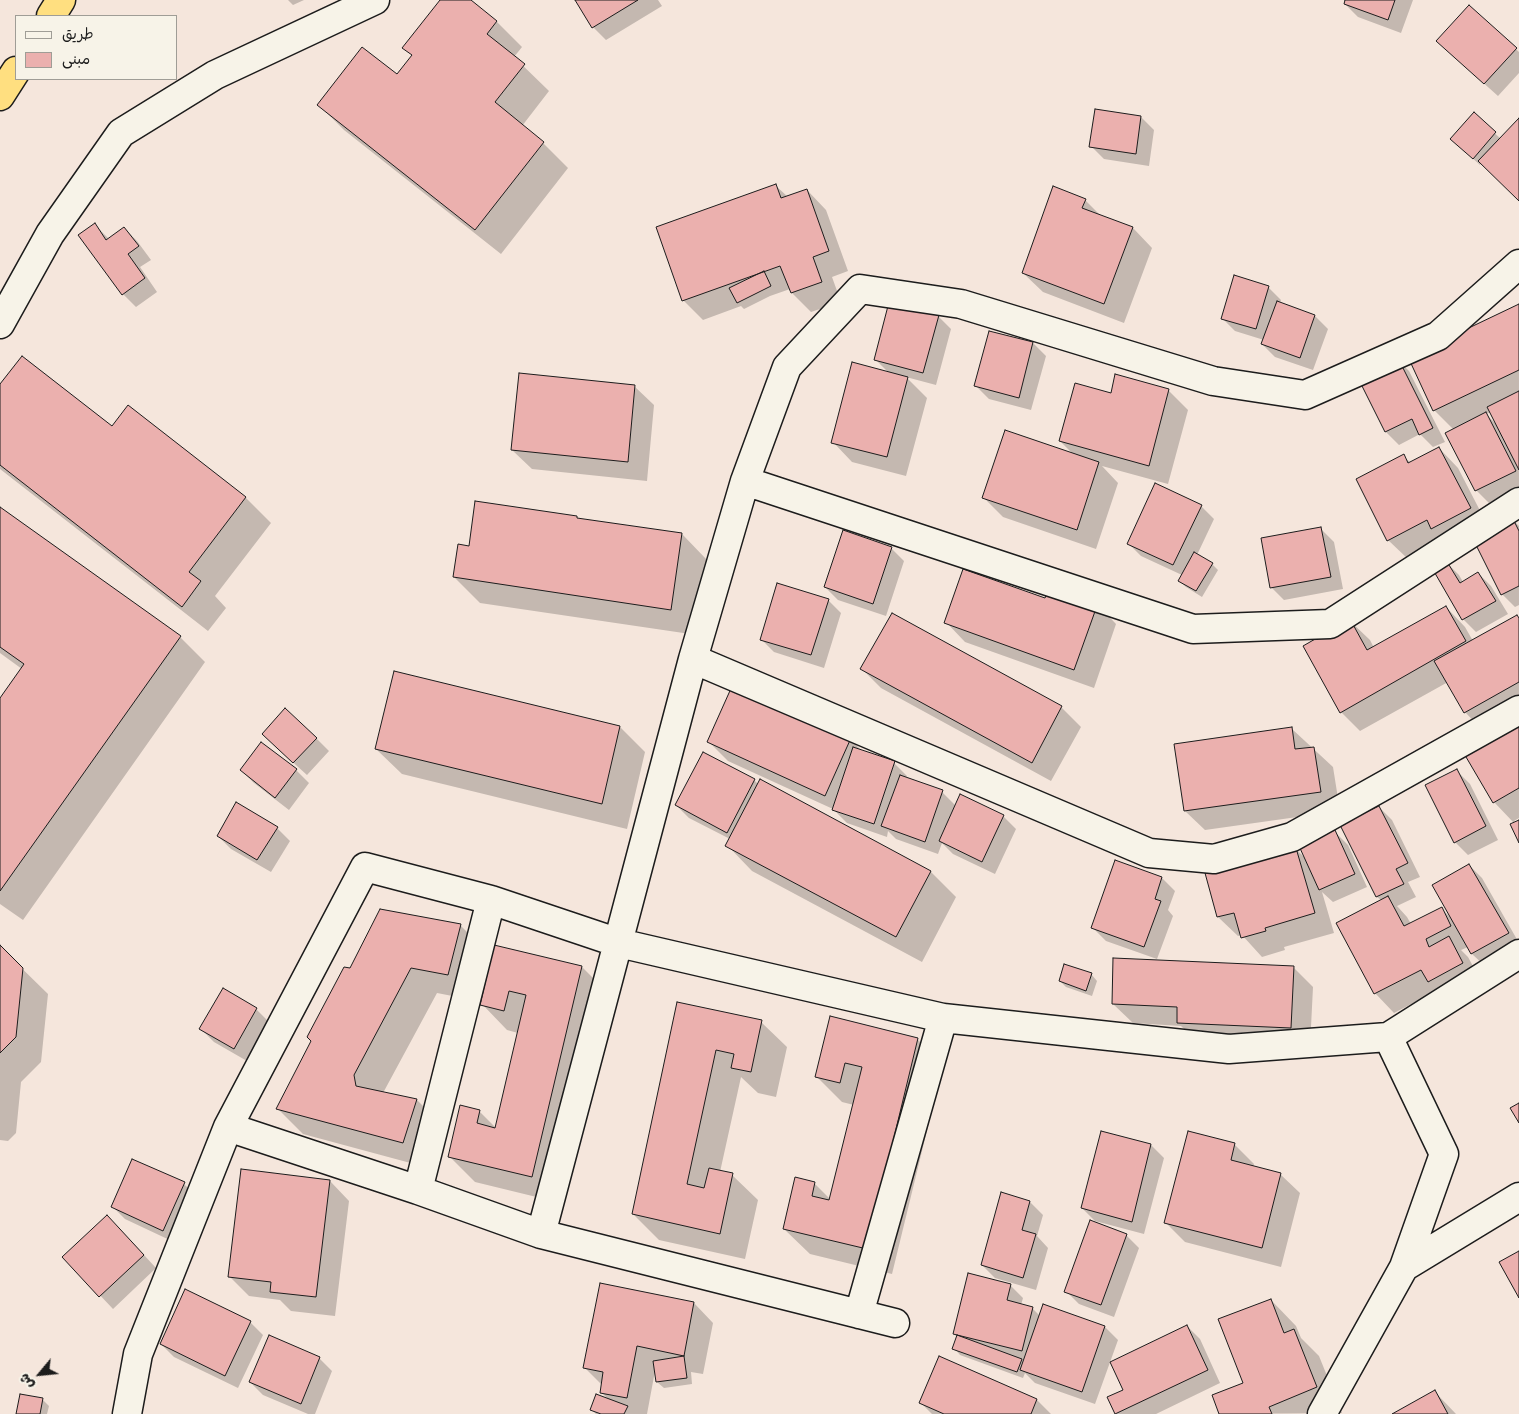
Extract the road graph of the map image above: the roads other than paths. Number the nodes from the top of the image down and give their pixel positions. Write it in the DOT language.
graph roads {
  1 [pos="61,0"];
  2 [pos="375,0"];
  3 [pos="52,15"];
  4 [pos="15,73"];
  5 [pos="0,96"];
  6 [pos="1519,264"];
  7 [pos="0,324"];
  8 [pos="745,481"];
  9 [pos="1519,502"];
  10 [pos="693,659"];
  11 [pos="1519,710"];
  12 [pos="491,900"];
  13 [pos="619,943"];
  14 [pos="1519,954"];
  15 [pos="943,1018"];
  16 [pos="1388,1037"];
  17 [pos="228,1127"];
  18 [pos="418,1190"];
  19 [pos="1519,1197"];
  20 [pos="541,1234"];
  21 [pos="1404,1267"];
  22 [pos="859,1314"];
  23 [pos="895,1324"];
  24 [pos="127,1414"];
  25 [pos="1322,1414"];
  1 -- 3 [label="highway"];
  2 -- 7 [label="street"];
  4 -- 5 [label="highway"];
  6 -- 8 [label="street"];
  8 -- 9 [label="street"];
  8 -- 10 [label="street"];
  10 -- 11 [label="street"];
  10 -- 13 [label="street"];
  12 -- 13 [label="street"];
  12 -- 17 [label="street"];
  12 -- 18 [label="street"];
  13 -- 15 [label="street"];
  13 -- 20 [label="street"];
  14 -- 16 [label="street"];
  15 -- 16 [label="street"];
  15 -- 22 [label="street"];
  16 -- 21 [label="street"];
  17 -- 18 [label="street"];
  17 -- 24 [label="street"];
  18 -- 20 [label="street"];
  19 -- 21 [label="street"];
  20 -- 22 [label="street"];
  21 -- 25 [label="street"];
  22 -- 23 [label="street"];
}
